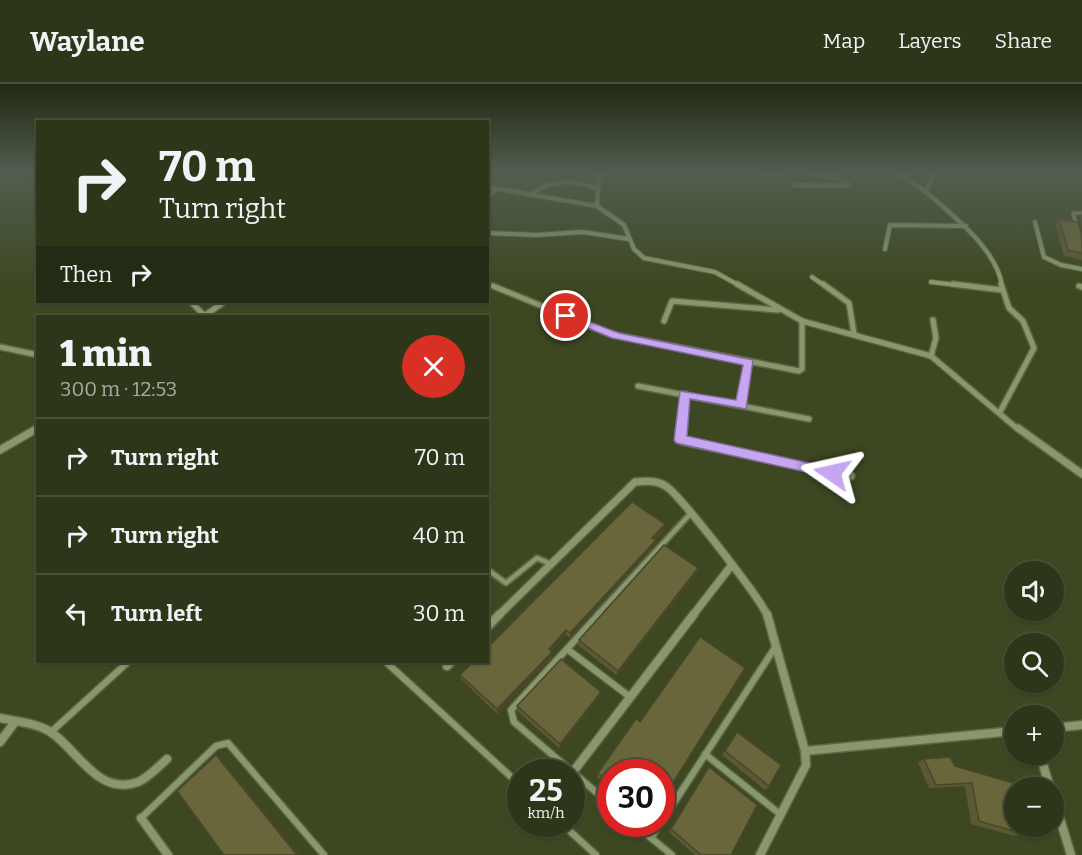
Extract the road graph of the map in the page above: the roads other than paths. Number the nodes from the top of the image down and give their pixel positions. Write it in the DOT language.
graph roads {
  1 [pos="603,210"];
  2 [pos="948,210"];
  3 [pos="1082,213"];
  4 [pos="1035,222"];
  5 [pos="967,226"];
  6 [pos="489,233"];
  7 [pos="1079,234"];
  8 [pos="629,239"];
  9 [pos="885,249"];
  10 [pos="1082,269"];
  11 [pos="812,277"];
  12 [pos="931,282"];
  13 [pos="493,286"];
  14 [pos="1002,290"];
  15 [pos="192,303"];
  16 [pos="223,303"];
  17 [pos="780,310"];
  18 [pos="203,315"];
  19 [pos="205,315"];
  20 [pos="933,320"];
  21 [pos="664,321"];
  22 [pos="802,321"];
  23 [pos="854,334"];
  24 [pos="0,347"];
  25 [pos="36,355"];
  26 [pos="931,356"];
  27 [pos="749,363"];
  28 [pos="638,386"];
  29 [pos="685,394"];
  30 [pos="741,406"];
  31 [pos="1000,412"];
  32 [pos="809,419"];
  33 [pos="36,429"];
  34 [pos="0,450"];
  35 [pos="1082,474"];
  36 [pos="851,476"];
  37 [pos="691,513"];
  38 [pos="551,564"];
  39 [pos="731,566"];
  40 [pos="489,571"];
  41 [pos="489,625"];
  42 [pos="776,646"];
  43 [pos="567,649"];
  44 [pos="127,663"];
  45 [pos="387,663"];
  46 [pos="630,697"];
  47 [pos="0,718"];
  48 [pos="15,722"];
  49 [pos="1082,725"];
  50 [pos="1064,727"];
  51 [pos="51,732"];
  52 [pos="1004,732"];
  53 [pos="0,742"];
  54 [pos="806,751"];
  55 [pos="705,754"];
  56 [pos="167,759"];
  57 [pos="558,759"];
  58 [pos="583,759"];
  59 [pos="507,773"];
  60 [pos="585,782"];
  61 [pos="597,793"];
  62 [pos="675,800"];
  63 [pos="781,814"];
  64 [pos="141,818"];
  65 [pos="1064,832"];
  66 [pos="576,837"];
  67 [pos="651,838"];
  68 [pos="168,855"];
  69 [pos="324,855"];
  70 [pos="596,855"];
  71 [pos="672,855"];
  72 [pos="760,855"];
  73 [pos="1071,855"];
  1 -- 8 [label="street"];
  2 -- 5 [label="street"];
  3 -- 7 [label="lane"];
  4 -- 10 [label="street"];
  5 -- 9 [label="street"];
  5 -- 14 [label="street"];
  6 -- 8 [label="street"];
  8 -- 17 [label="street"];
  11 -- 23 [label="street"];
  12 -- 14 [label="street"];
  13 -- 27 [label="street"];
  14 -- 31 [label="street"];
  15 -- 18 [label="street"];
  16 -- 19 [label="street"];
  17 -- 21 [label="street"];
  17 -- 22 [label="street"];
  20 -- 26 [label="street"];
  22 -- 23 [label="street"];
  22 -- 27 [label="street"];
  23 -- 26 [label="street"];
  24 -- 25 [label="street"];
  26 -- 31 [label="street"];
  27 -- 30 [label="street"];
  28 -- 29 [label="street"];
  29 -- 30 [label="street"];
  29 -- 36 [label="street"];
  30 -- 32 [label="street"];
  31 -- 35 [label="street"];
  33 -- 34 [label="street"];
  37 -- 38 [label="street"];
  37 -- 39 [label="street"];
  37 -- 43 [label="lane"];
  38 -- 40 [label="lane"];
  38 -- 41 [label="street"];
  39 -- 42 [label="street"];
  39 -- 46 [label="street"];
  42 -- 54 [label="street"];
  42 -- 55 [label="lane"];
  43 -- 46 [label="lane"];
  43 -- 57 [label="lane"];
  44 -- 51 [label="lane"];
  45 -- 59 [label="lane"];
  46 -- 58 [label="street"];
  47 -- 48 [label="street"];
  48 -- 51 [label="street"];
  48 -- 53 [label="street"];
  49 -- 50 [label="street"];
  51 -- 56 [label="street"];
  52 -- 54 [label="street"];
  54 -- 63 [label="street"];
  55 -- 62 [label="lane"];
  55 -- 63 [label="lane"];
  60 -- 61 [label="lane"];
  63 -- 72 [label="street"];
  64 -- 68 [label="street"];
  64 -- 69 [label="lane"];
  65 -- 73 [label="street"];
  66 -- 70 [label="lane"];
  67 -- 71 [label="lane"];
}
